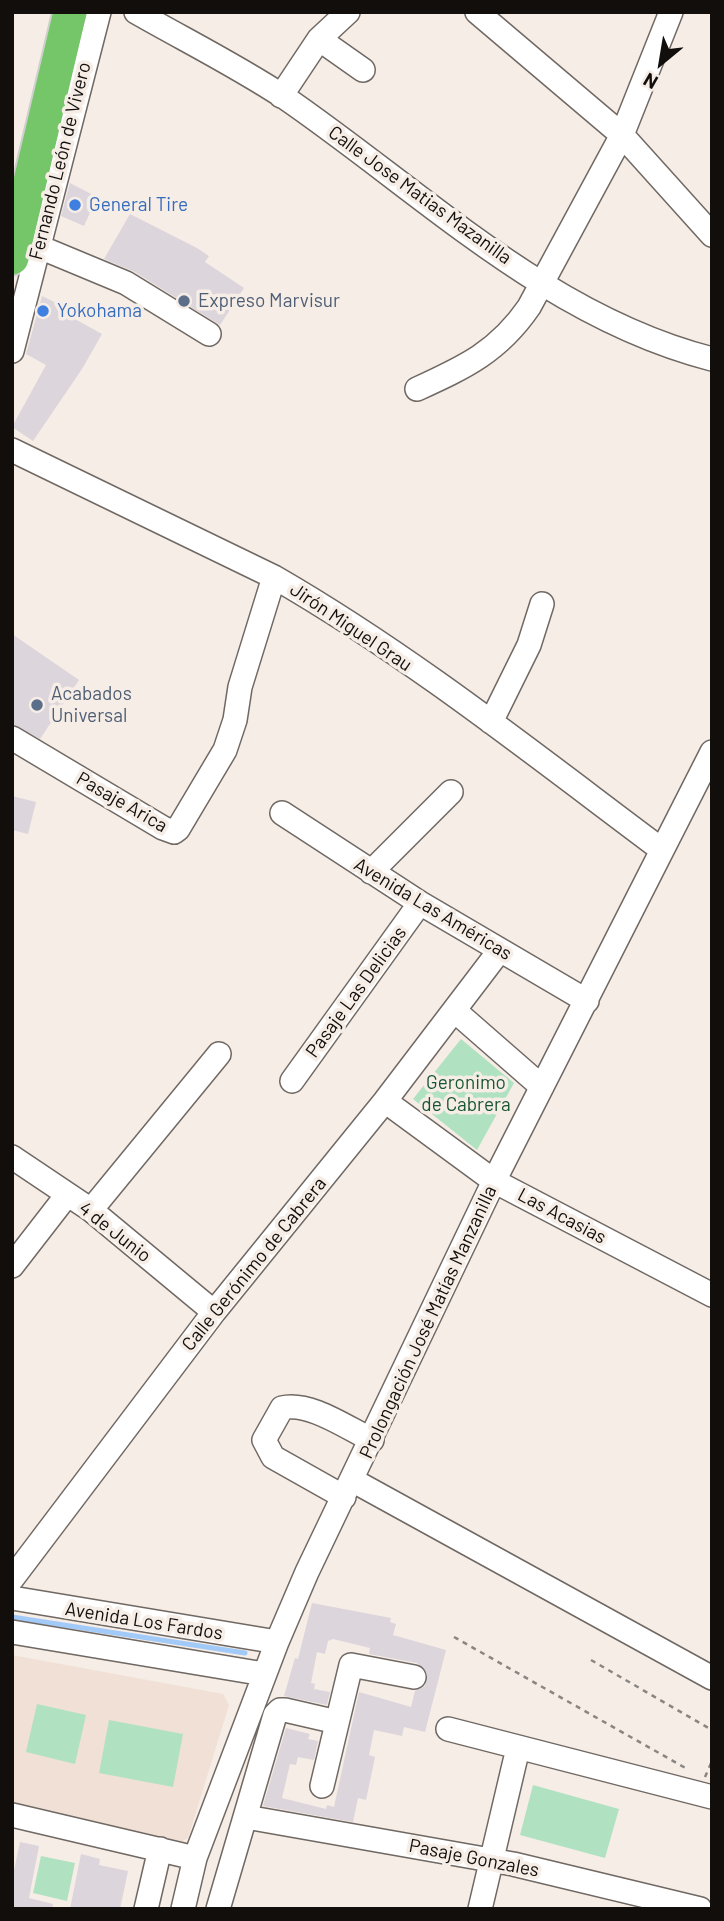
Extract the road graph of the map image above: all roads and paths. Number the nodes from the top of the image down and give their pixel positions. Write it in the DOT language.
graph roads {
  1 [pos="71,12"];
  2 [pos="99,12"];
  3 [pos="136,12"];
  4 [pos="348,12"];
  5 [pos="477,12"];
  6 [pos="671,12"];
  7 [pos="319,39"];
  8 [pos="363,70"];
  9 [pos="281,96"];
  10 [pos="622,135"];
  11 [pos="21,234"];
  12 [pos="712,235"];
  13 [pos="543,283"];
  14 [pos="209,334"];
  15 [pos="12,351"];
  16 [pos="712,359"];
  17 [pos="417,389"];
  18 [pos="12,450"];
  19 [pos="274,577"];
  20 [pos="542,604"];
  21 [pos="491,722"];
  22 [pos="12,738"];
  23 [pos="712,752"];
  24 [pos="451,792"];
  25 [pos="282,813"];
  26 [pos="662,850"];
  27 [pos="371,872"];
  28 [pos="420,903"];
  29 [pos="500,950"];
  30 [pos="587,1001"];
  31 [pos="455,1011"];
  32 [pos="219,1054"];
  33 [pos="292,1081"];
  34 [pos="542,1087"];
  35 [pos="385,1101"];
  36 [pos="12,1157"];
  37 [pos="494,1181"];
  38 [pos="67,1195"];
  39 [pos="91,1210"];
  40 [pos="12,1266"];
  41 [pos="712,1295"];
  42 [pos="214,1312"];
  43 [pos="372,1440"];
  44 [pos="348,1488"];
  45 [pos="12,1580"];
  46 [pos="12,1598"];
  47 [pos="12,1632"];
  48 [pos="454,1637"];
  49 [pos="277,1642"];
  50 [pos="591,1661"];
  51 [pos="264,1674"];
  52 [pos="414,1676"];
  53 [pos="712,1678"];
  54 [pos="337,1722"];
  55 [pos="448,1729"];
  56 [pos="712,1730"];
  57 [pos="518,1748"];
  58 [pos="693,1772"];
  59 [pos="322,1786"];
  60 [pos="712,1797"];
  61 [pos="12,1815"];
  62 [pos="246,1818"];
  63 [pos="160,1849"];
  64 [pos="195,1858"];
  65 [pos="492,1861"];
  66 [pos="146,1909"];
  67 [pos="183,1909"];
  68 [pos="218,1909"];
  69 [pos="480,1909"];
  70 [pos="699,1909"];
  1 -- 11 [label="highway"];
  2 -- 11 [label="street, Fernando León de Vivero"];
  3 -- 9 [label="street, Calle Jose Matias Mazanilla"];
  4 -- 7 [label="street"];
  5 -- 10 [label="street"];
  6 -- 10 [label="street"];
  7 -- 8 [label="street"];
  7 -- 9 [label="street"];
  9 -- 13 [label="street, Calle Jose Matias Mazanilla"];
  10 -- 12 [label="street"];
  10 -- 13 [label="street"];
  11 -- 14 [label="street"];
  11 -- 15 [label="street, Fernando León de Vivero"];
  13 -- 16 [label="street, Calle Jose Matias Mazanilla"];
  13 -- 17 [label="street"];
  18 -- 19 [label="street, Jirón Miguel Grau"];
  19 -- 21 [label="street, Jirón Miguel Grau"];
  19 -- 22 [label="street, Pasaje Arica"];
  20 -- 21 [label="street"];
  21 -- 26 [label="street, Jirón Miguel Grau"];
  23 -- 26 [label="street, Prolongación José Matías Manzanilla"];
  24 -- 27 [label="street"];
  25 -- 27 [label="street, Avenida Las Américas"];
  26 -- 30 [label="street, Prolongación José Matías Manzanilla"];
  27 -- 28 [label="street, Avenida Las Américas"];
  28 -- 29 [label="street, Avenida Las Américas"];
  28 -- 33 [label="street, Pasaje Las Delicias"];
  29 -- 30 [label="street, Avenida Las Américas"];
  29 -- 31 [label="street, Calle Gerónimo de Cabrera"];
  30 -- 34 [label="street, Prolongación José Matías Manzanilla"];
  31 -- 34 [label="street"];
  31 -- 35 [label="street, Calle Gerónimo de Cabrera"];
  32 -- 39 [label="street"];
  34 -- 37 [label="street, Prolongación José Matías Manzanilla"];
  35 -- 37 [label="street, Las Acasias"];
  35 -- 42 [label="street, Calle Gerónimo de Cabrera"];
  36 -- 38 [label="street, 4 de Junio"];
  37 -- 41 [label="street, Las Acasias"];
  37 -- 43 [label="street, Prolongación José Matías Manzanilla"];
  38 -- 39 [label="street, 4 de Junio"];
  38 -- 40 [label="street"];
  39 -- 42 [label="street, 4 de Junio"];
  42 -- 45 [label="street, Calle Gerónimo de Cabrera"];
  43 -- 44 [label="street, Prolongación José Matías Manzanilla"];
  43 -- 44 [label="street"];
  44 -- 49 [label="street, Prolongación José Matías Manzanilla"];
  44 -- 53 [label="street"];
  46 -- 49 [label="street, Avenida Los Fardos"];
  47 -- 51 [label="street, Avenida Los Fardos"];
  48 -- 58 [label="path"];
  49 -- 51 [label="street, Prolongación José Matías Manzanilla"];
  50 -- 56 [label="path"];
  51 -- 64 [label="street, Prolongación José Matías Manzanilla"];
  52 -- 54 [label="street"];
  54 -- 59 [label="street"];
  54 -- 62 [label="street"];
  55 -- 57 [label="street"];
  57 -- 60 [label="street"];
  57 -- 65 [label="street"];
  61 -- 63 [label="street"];
  62 -- 65 [label="street, Pasaje Gonzales"];
  62 -- 68 [label="street"];
  63 -- 64 [label="street"];
  63 -- 66 [label="street"];
  64 -- 67 [label="street, Prolongación José Matías Manzanilla"];
  65 -- 69 [label="street"];
  65 -- 70 [label="street, Pasaje Gonzales"];
}
